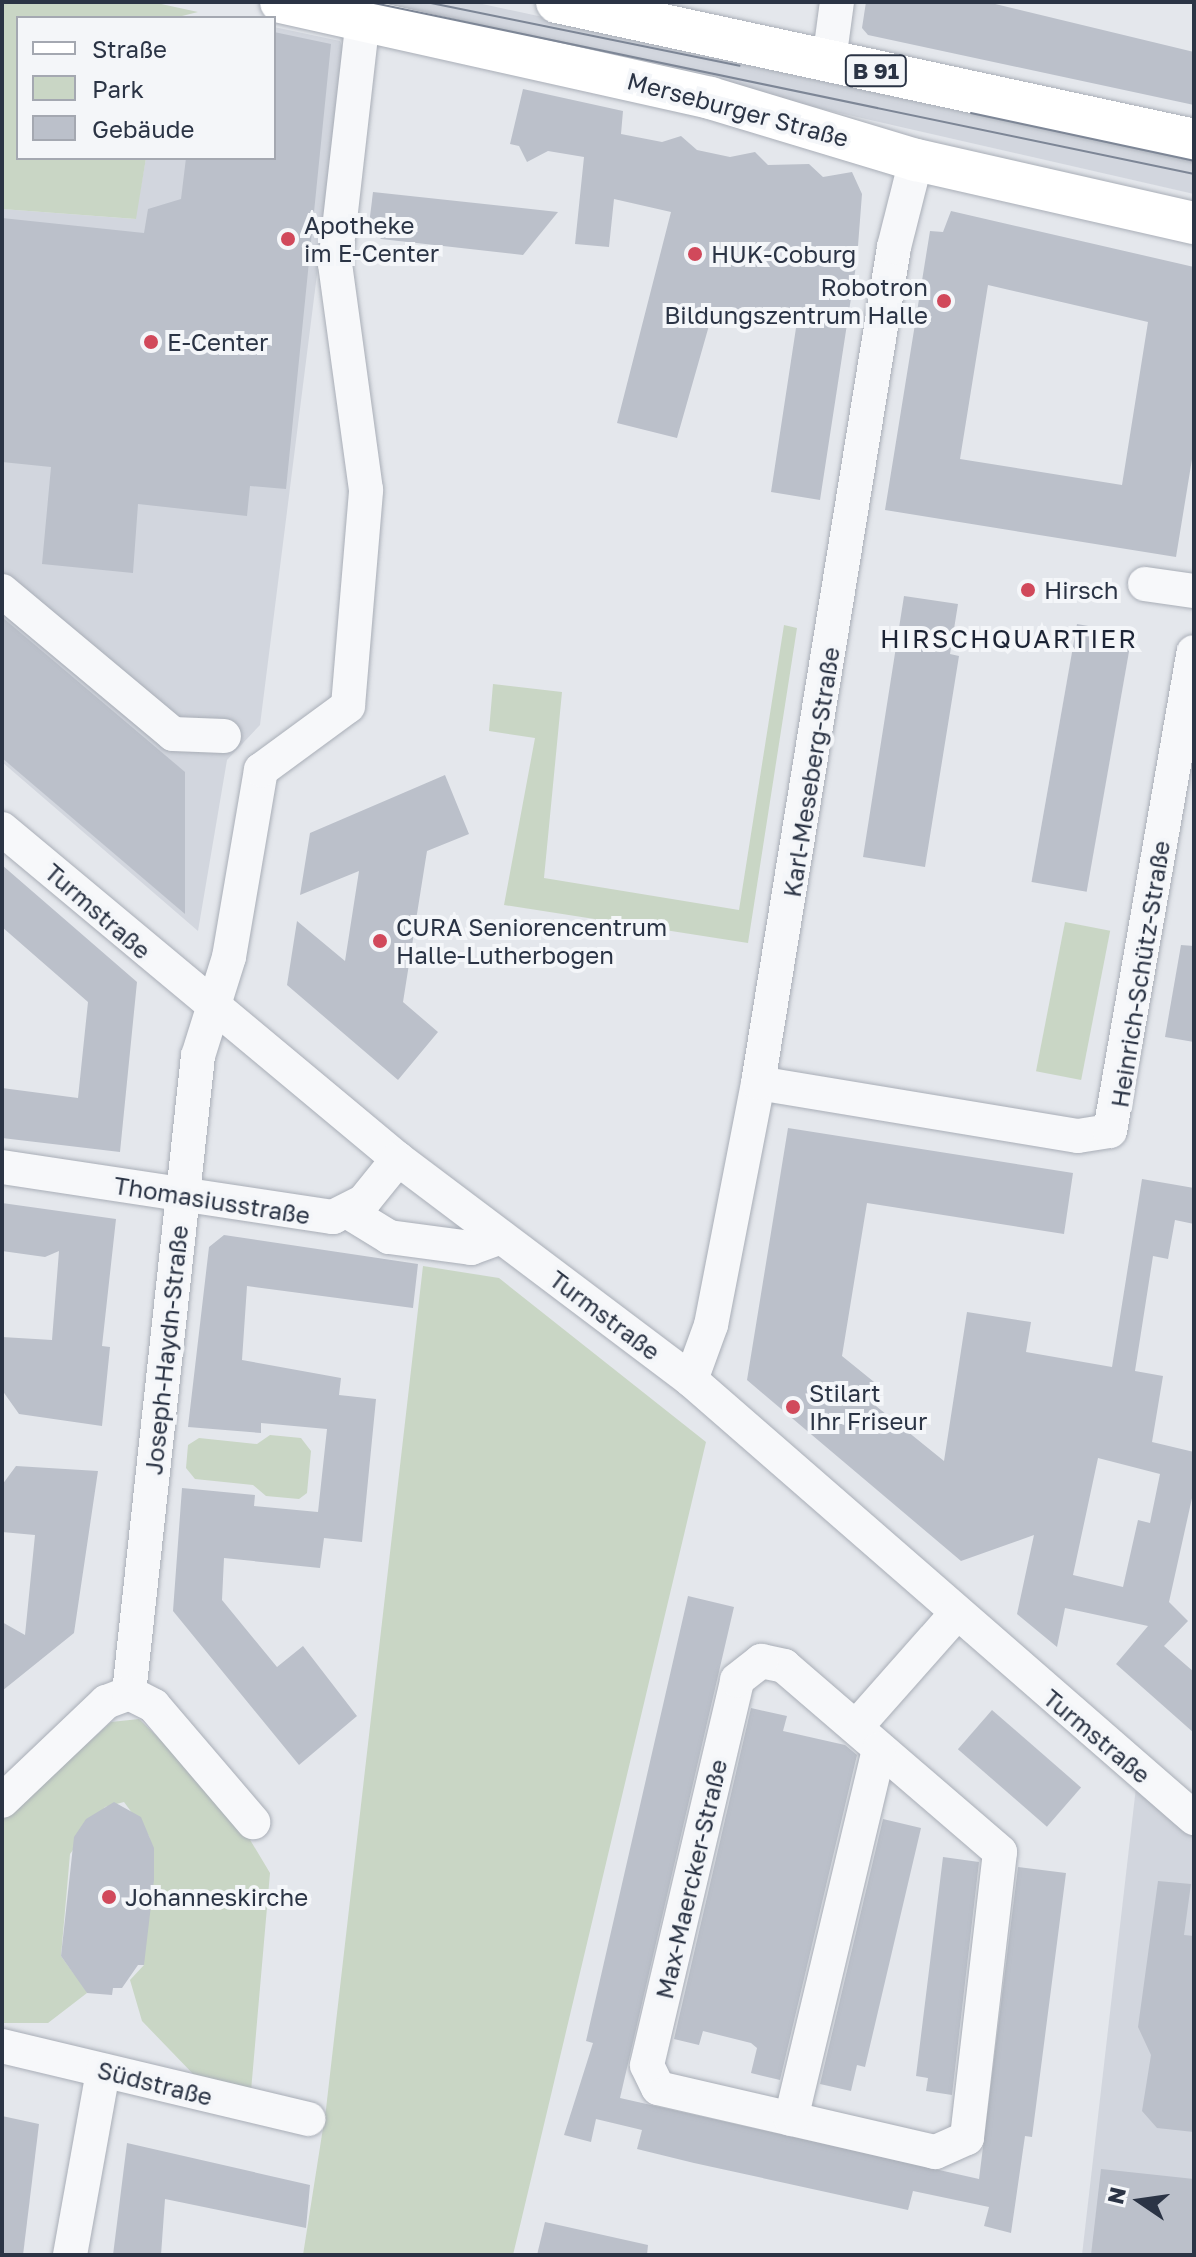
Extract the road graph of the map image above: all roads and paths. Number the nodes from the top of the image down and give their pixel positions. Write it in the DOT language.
graph roads {
  1 [pos="281,2"];
  2 [pos="557,2"];
  3 [pos="837,2"];
  4 [pos="363,20"];
  5 [pos="829,61"];
  6 [pos="1194,140"];
  7 [pos="916,160"];
  8 [pos="1194,223"];
  9 [pos="1145,584"];
  10 [pos="2,591"];
  11 [pos="1194,591"];
  12 [pos="1194,652"];
  13 [pos="224,736"];
  14 [pos="2,829"];
  15 [pos="210,1007"];
  16 [pos="758,1083"];
  17 [pos="398,1159"];
  18 [pos="2,1167"];
  19 [pos="182,1195"];
  20 [pos="350,1213"];
  21 [pos="501,1237"];
  22 [pos="691,1380"];
  23 [pos="957,1613"];
  24 [pos="129,1693"];
  25 [pos="868,1738"];
  26 [pos="2,1801"];
  27 [pos="1194,1818"];
  28 [pos="253,1822"];
  29 [pos="2,2046"];
  30 [pos="103,2071"];
  31 [pos="308,2119"];
  32 [pos="791,2119"];
  33 [pos="70,2255"];
  1 -- 4 [label="main road, Merseburger Straße"];
  2 -- 5 [label="main road, B 91"];
  3 -- 5 [label="street"];
  4 -- 7 [label="main road, Merseburger Straße"];
  4 -- 15 [label="street, Joseph-Haydn-Straße"];
  5 -- 6 [label="main road, B 91"];
  7 -- 8 [label="main road, Merseburger Straße"];
  7 -- 16 [label="street, Karl-Meseberg-Straße"];
  9 -- 11 [label="street"];
  10 -- 13 [label="street"];
  12 -- 16 [label="street, Heinrich-Schütz-Straße"];
  14 -- 15 [label="street, Turmstraße"];
  15 -- 17 [label="street, Turmstraße"];
  15 -- 19 [label="street, Joseph-Haydn-Straße"];
  16 -- 22 [label="street, Karl-Meseberg-Straße"];
  17 -- 20 [label="street"];
  17 -- 21 [label="street, Turmstraße"];
  18 -- 19 [label="street, Thomasiusstraße"];
  19 -- 20 [label="street, Thomasiusstraße"];
  19 -- 24 [label="street, Joseph-Haydn-Straße"];
  20 -- 21 [label="street"];
  21 -- 22 [label="street, Turmstraße"];
  22 -- 23 [label="street, Turmstraße"];
  23 -- 25 [label="street"];
  23 -- 27 [label="street, Turmstraße"];
  24 -- 26 [label="street"];
  24 -- 28 [label="street"];
  25 -- 32 [label="street"];
  25 -- 32 [label="street, Max-Maercker-Straße"];
  25 -- 32 [label="street, Max-Maercker-Straße"];
  29 -- 30 [label="street, Südstraße"];
  30 -- 31 [label="street, Südstraße"];
  30 -- 33 [label="street"];
}
